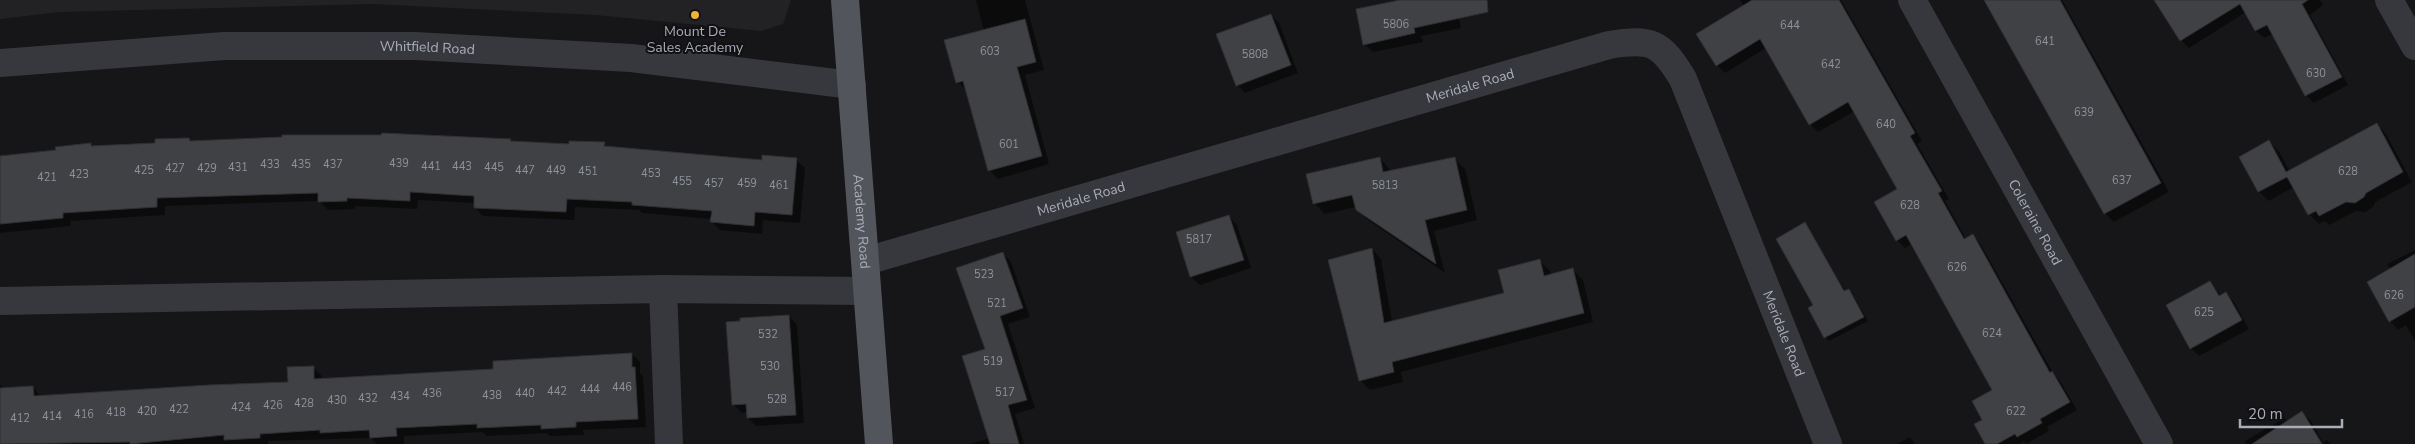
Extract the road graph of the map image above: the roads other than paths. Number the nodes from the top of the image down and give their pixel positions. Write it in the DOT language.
graph roads {
  1 [pos="845,0"];
  2 [pos="1912,0"];
  3 [pos="2389,0"];
  4 [pos="2415,46"];
  5 [pos="0,63"];
  6 [pos="852,85"];
  7 [pos="866,261"];
  8 [pos="663,289"];
  9 [pos="867,291"];
  10 [pos="0,301"];
  11 [pos="669,444"];
  12 [pos="878,444"];
  13 [pos="1828,444"];
  14 [pos="2158,444"];
  1 -- 6 [label="main road, Academy Road"];
  2 -- 14 [label="street, Coleraine Road"];
  3 -- 4 [label="street"];
  5 -- 6 [label="street, Whitfield Road"];
  6 -- 7 [label="main road, Academy Road"];
  7 -- 9 [label="main road, Academy Road"];
  7 -- 13 [label="street, Meridale Road"];
  8 -- 9 [label="street"];
  8 -- 10 [label="street"];
  8 -- 11 [label="street"];
  9 -- 12 [label="main road, Academy Road"];
}
